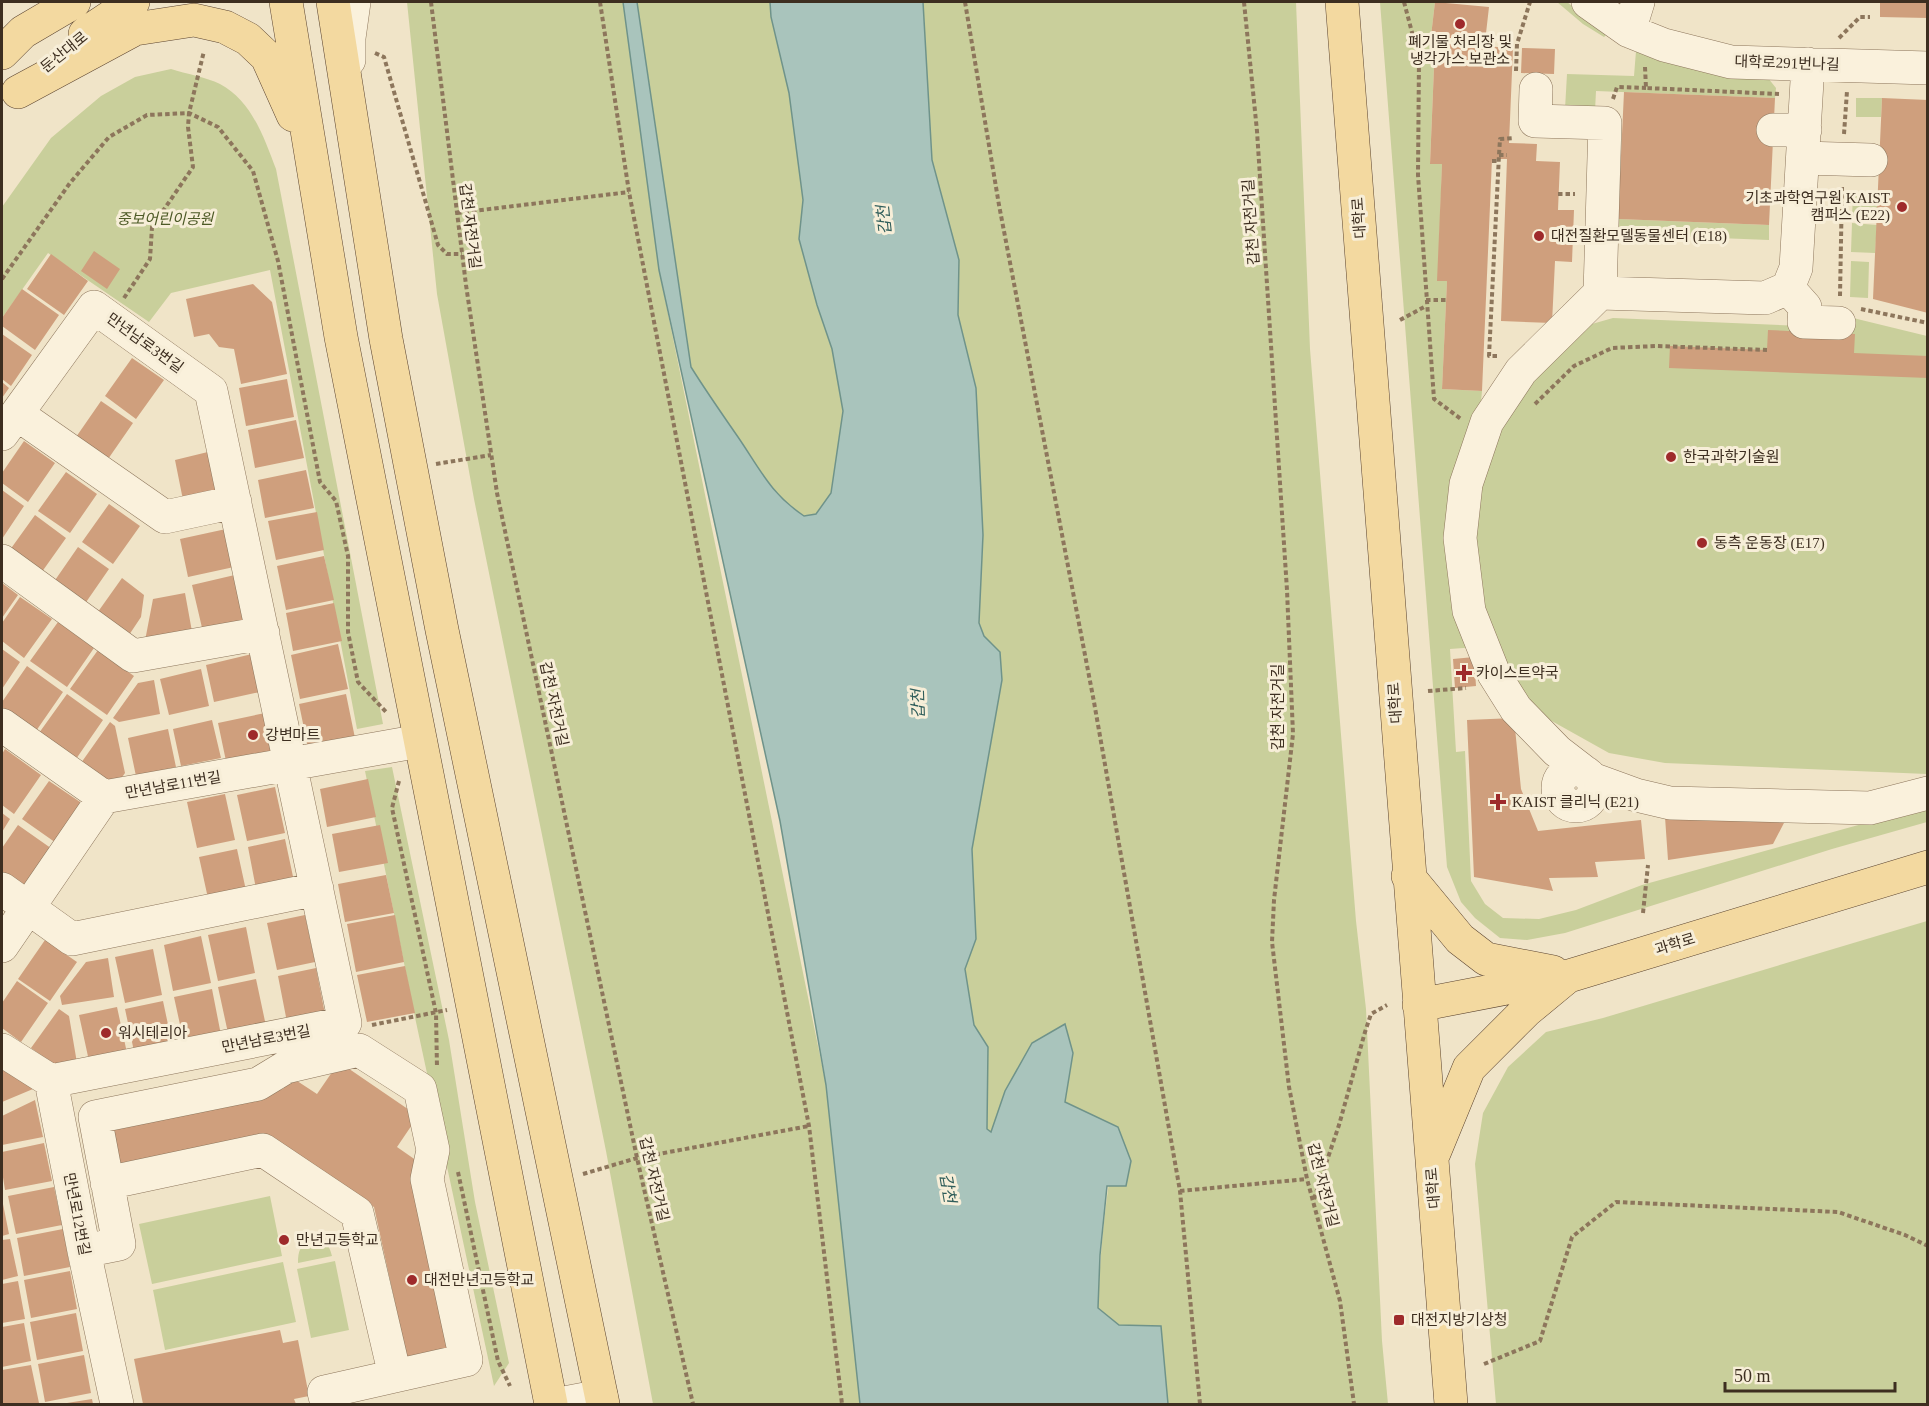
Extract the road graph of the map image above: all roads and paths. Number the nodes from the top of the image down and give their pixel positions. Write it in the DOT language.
graph roads {
  1 [pos="74,2"];
  2 [pos="133,2"];
  3 [pos="286,2"];
  4 [pos="333,2"];
  5 [pos="354,2"];
  6 [pos="431,2"];
  7 [pos="600,2"];
  8 [pos="965,2"];
  9 [pos="1244,2"];
  10 [pos="1342,2"];
  11 [pos="1404,2"];
  12 [pos="1530,2"];
  13 [pos="1588,2"];
  14 [pos="1633,16"];
  15 [pos="1870,17"];
  16 [pos="1837,39"];
  17 [pos="204,51"];
  18 [pos="2,53"];
  19 [pos="371,54"];
  20 [pos="1645,61"];
  21 [pos="1808,64"];
  22 [pos="1928,68"];
  23 [pos="1526,82"];
  24 [pos="1646,88"];
  25 [pos="1847,90"];
  26 [pos="1782,94"];
  27 [pos="10,101"];
  28 [pos="349,104"];
  29 [pos="189,113"];
  30 [pos="1605,123"];
  31 [pos="1514,128"];
  32 [pos="1794,139"];
  33 [pos="1844,140"];
  34 [pos="1498,155"];
  35 [pos="1507,155"];
  36 [pos="311,156"];
  37 [pos="1871,160"];
  38 [pos="1492,161"];
  39 [pos="1498,161"];
  40 [pos="1842,180"];
  41 [pos="629,192"];
  42 [pos="457,213"];
  43 [pos="462,254"];
  44 [pos="2,279"];
  45 [pos="1788,288"];
  46 [pos="1600,293"];
  47 [pos="1426,300"];
  48 [pos="1446,300"];
  49 [pos="1426,306"];
  50 [pos="1839,316"];
  51 [pos="110,318"];
  52 [pos="1400,320"];
  53 [pos="1928,323"];
  54 [pos="1767,350"];
  55 [pos="1521,371"];
  56 [pos="1531,407"];
  57 [pos="1466,422"];
  58 [pos="9,424"];
  59 [pos="491,455"];
  60 [pos="432,465"];
  61 [pos="235,501"];
  62 [pos="2,561"];
  63 [pos="263,633"];
  64 [pos="1466,688"];
  65 [pos="1428,691"];
  66 [pos="391,717"];
  67 [pos="2,724"];
  68 [pos="420,741"];
  69 [pos="291,765"];
  70 [pos="1928,793"];
  71 [pos="104,797"];
  72 [pos="1648,865"];
  73 [pos="1928,867"];
  74 [pos="1408,876"];
  75 [pos="2,889"];
  76 [pos="317,889"];
  77 [pos="28,908"];
  78 [pos="1643,913"];
  79 [pos="2,946"];
  80 [pos="1569,976"];
  81 [pos="1403,1005"];
  82 [pos="451,1010"];
  83 [pos="345,1023"];
  84 [pos="2,1050"];
  85 [pos="51,1081"];
  86 [pos="809,1126"];
  87 [pos="637,1158"];
  88 [pos="1431,1160"];
  89 [pos="583,1174"];
  90 [pos="1307,1179"];
  91 [pos="107,1183"];
  92 [pos="1180,1191"];
  93 [pos="1314,1199"];
  94 [pos="1928,1246"];
  95 [pos="84,1251"];
  96 [pos="1484,1364"];
  97 [pos="395,1376"];
  98 [pos="602,1400"];
  99 [pos="117,1404"];
  100 [pos="327,1404"];
  101 [pos="551,1404"];
  102 [pos="559,1404"];
  103 [pos="693,1404"];
  104 [pos="842,1404"];
  105 [pos="1200,1404"];
  106 [pos="1354,1404"];
  107 [pos="1451,1404"];
  1 -- 18 [label="main road"];
  2 -- 27 [label="main road, 둔산대로"];
  3 -- 36 [label="main road"];
  4 -- 28 [label="main road"];
  5 -- 28 [label="street"];
  6 -- 42 [label="path, 갑천 자전거길"];
  7 -- 41 [label="path"];
  8 -- 92 [label="path"];
  9 -- 90 [label="path, 갑천 자전거길"];
  10 -- 74 [label="main road, 대학로"];
  11 -- 47 [label="path"];
  12 -- 23 [label="path"];
  13 -- 14 [label="street, 대학로291번나길"];
  14 -- 21 [label="street, 대학로291번나길"];
  15 -- 16 [label="path"];
  17 -- 29 [label="path"];
  19 -- 43 [label="path"];
  20 -- 24 [label="path"];
  21 -- 22 [label="street, 대학로291번나길"];
  21 -- 32 [label="street"];
  23 -- 30 [label="street"];
  24 -- 26 [label="path"];
  24 -- 30 [label="path"];
  25 -- 33 [label="path"];
  27 -- 36 [label="main road"];
  28 -- 98 [label="main road"];
  29 -- 44 [label="path"];
  29 -- 51 [label="path"];
  29 -- 66 [label="path"];
  30 -- 46 [label="street"];
  31 -- 34 [label="path"];
  32 -- 37 [label="street"];
  32 -- 45 [label="street"];
  34 -- 35 [label="path"];
  34 -- 39 [label="path"];
  36 -- 68 [label="main road"];
  38 -- 39 [label="path"];
  39 -- 55 [label="path"];
  40 -- 50 [label="path"];
  41 -- 42 [label="path"];
  41 -- 86 [label="path"];
  42 -- 43 [label="path, 갑천 자전거길"];
  43 -- 59 [label="path, 갑천 자전거길"];
  45 -- 46 [label="street"];
  45 -- 50 [label="street"];
  46 -- 55 [label="street"];
  47 -- 48 [label="path"];
  47 -- 49 [label="path"];
  49 -- 52 [label="path"];
  49 -- 57 [label="path"];
  50 -- 53 [label="path"];
  51 -- 58 [label="street, 만년남로3번길"];
  51 -- 61 [label="street, 만년남로3번길"];
  54 -- 56 [label="path"];
  55 -- 70 [label="street"];
  58 -- 61 [label="street, 만년남로3번길"];
  59 -- 60 [label="path"];
  59 -- 87 [label="path, 갑천 자전거길"];
  61 -- 63 [label="street, 만년남로3번길"];
  62 -- 63 [label="street"];
  63 -- 69 [label="street, 만년남로3번길"];
  64 -- 65 [label="path"];
  67 -- 71 [label="street"];
  68 -- 69 [label="street, 만년남로11번길"];
  68 -- 101 [label="main road"];
  69 -- 71 [label="street, 만년남로11번길"];
  69 -- 76 [label="street, 만년남로3번길"];
  71 -- 77 [label="street, 만년남로11번길"];
  72 -- 78 [label="path"];
  73 -- 80 [label="main road, 과학로"];
  74 -- 80 [label="main road"];
  74 -- 81 [label="main road, 대학로"];
  75 -- 77 [label="street"];
  76 -- 77 [label="street"];
  76 -- 83 [label="street, 만년남로3번길"];
  77 -- 79 [label="street, 만년남로11번길"];
  80 -- 81 [label="main road, 과학로"];
  80 -- 88 [label="main road"];
  81 -- 88 [label="main road, 대학로"];
  81 -- 93 [label="path"];
  82 -- 83 [label="path"];
  83 -- 85 [label="street, 만년남로3번길"];
  84 -- 85 [label="street"];
  85 -- 95 [label="street, 만년로12번길"];
  86 -- 87 [label="path"];
  86 -- 104 [label="path"];
  87 -- 89 [label="path"];
  87 -- 103 [label="path, 갑천 자전거길"];
  88 -- 107 [label="main road, 대학로"];
  90 -- 92 [label="path"];
  90 -- 93 [label="path, 갑천 자전거길"];
  91 -- 95 [label="street"];
  91 -- 97 [label="street"];
  91 -- 97 [label="street"];
  92 -- 105 [label="path"];
  93 -- 106 [label="path, 갑천 자전거길"];
  94 -- 96 [label="path"];
  95 -- 99 [label="street, 만년로12번길"];
  97 -- 100 [label="street"];
  98 -- 102 [label="street"];
}
